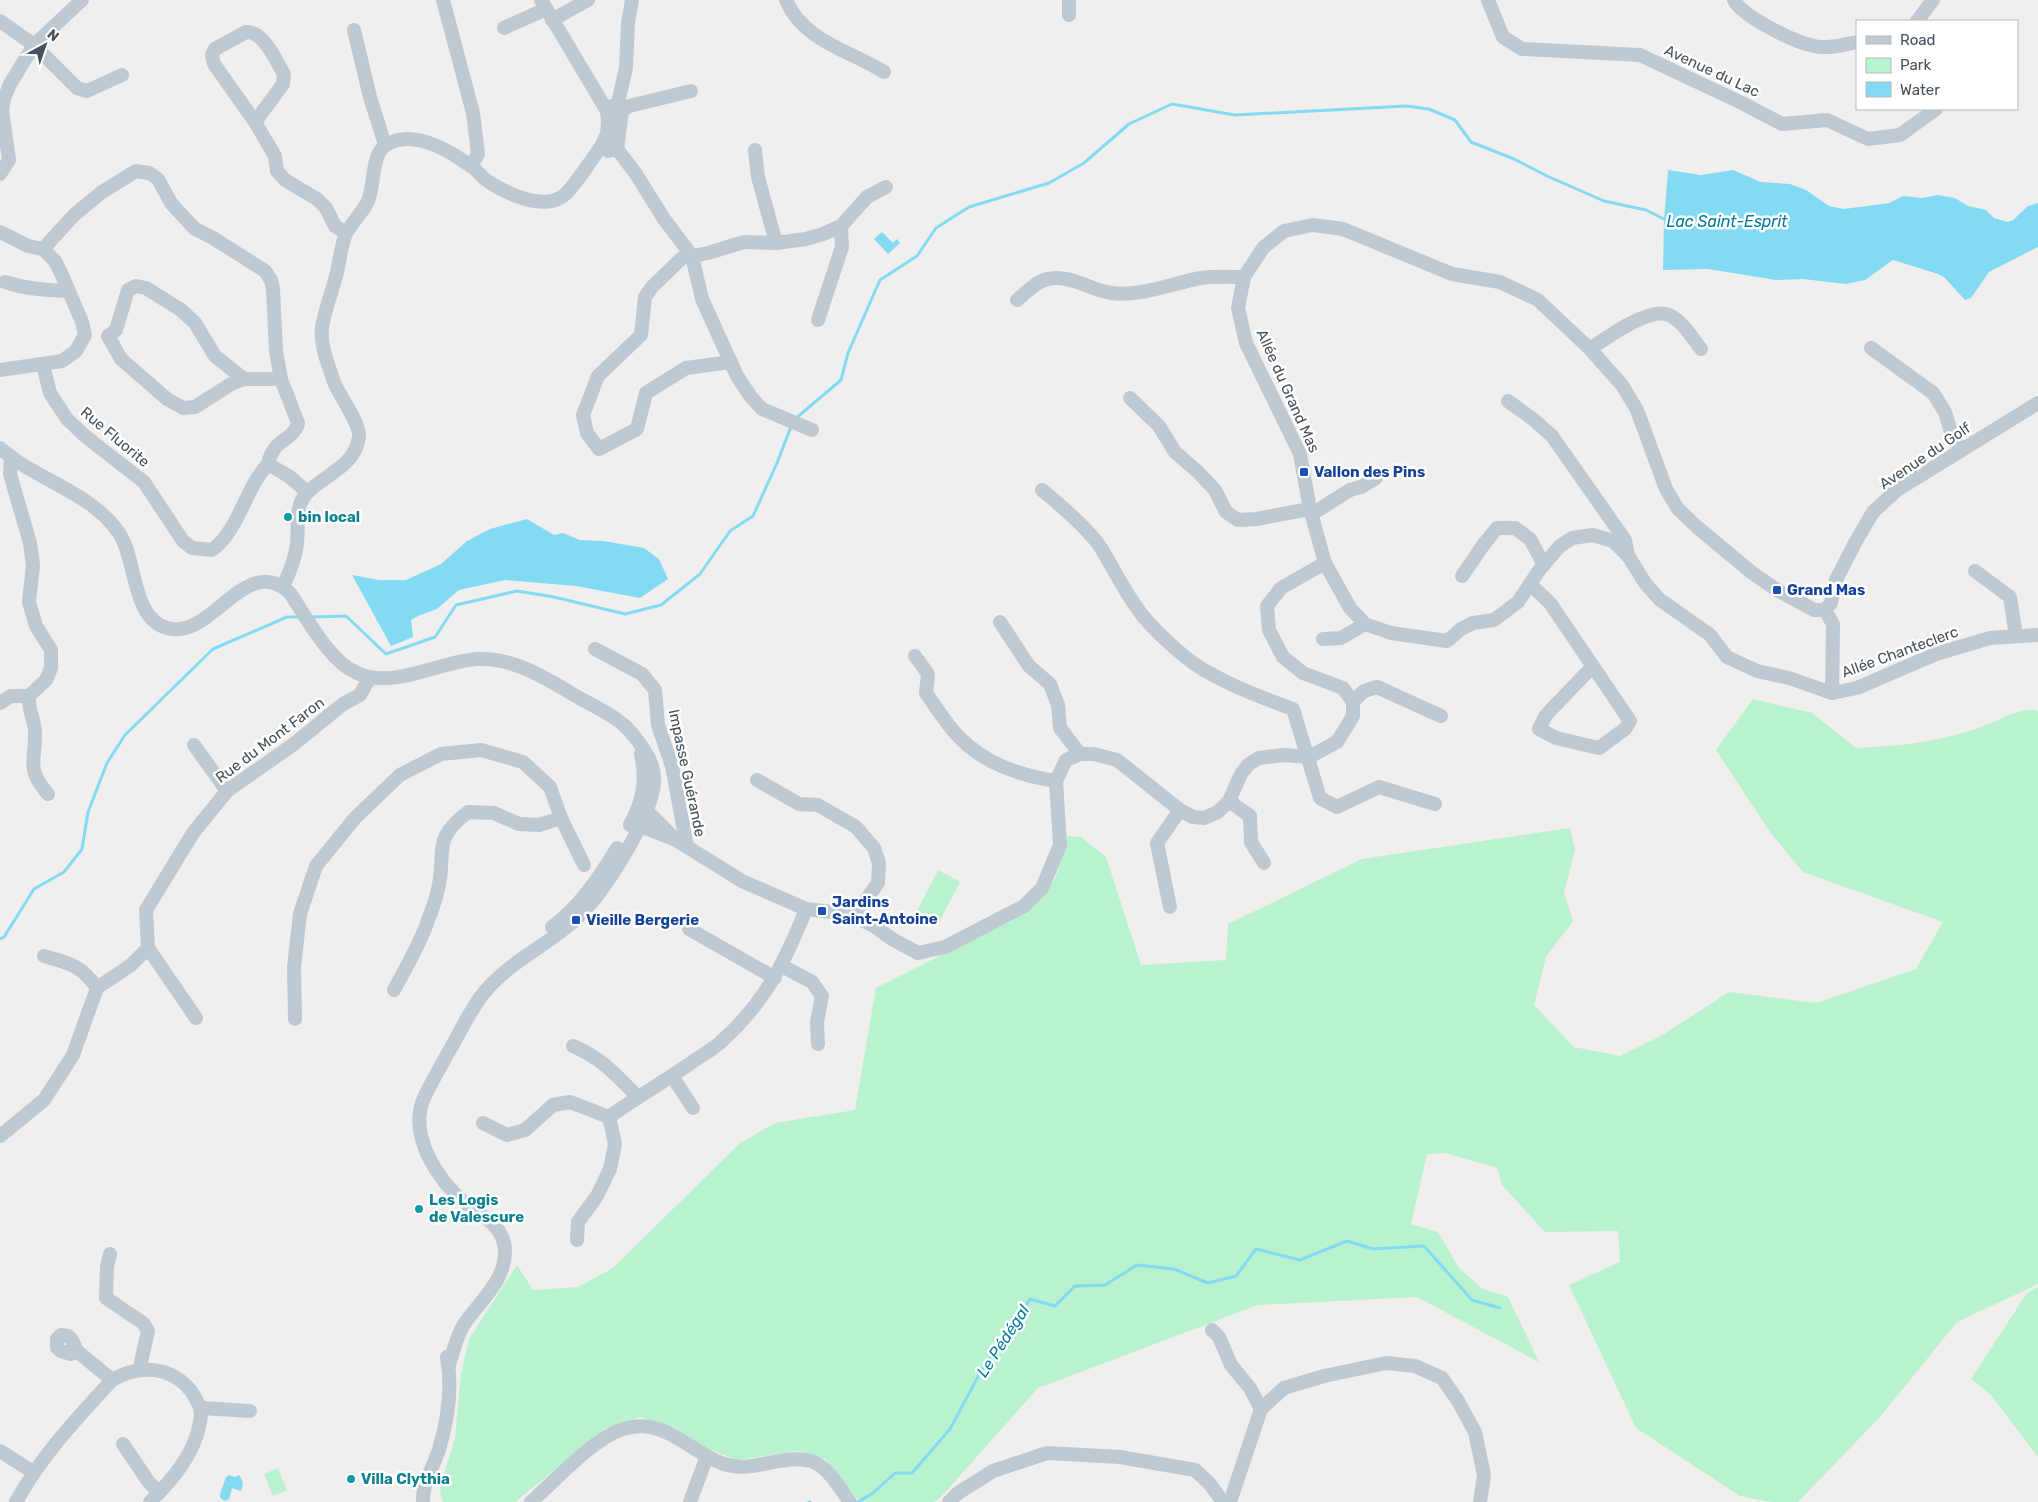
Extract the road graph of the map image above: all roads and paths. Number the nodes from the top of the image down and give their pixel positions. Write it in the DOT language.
graph roads {
  1 [pos="82,0"];
  2 [pos="443,0"];
  3 [pos="588,0"];
  4 [pos="632,0"];
  5 [pos="786,0"];
  6 [pos="1069,0"];
  7 [pos="1488,0"];
  8 [pos="1734,0"];
  9 [pos="1934,0"];
  10 [pos="547,10"];
  11 [pos="1069,15"];
  12 [pos="0,20"];
  13 [pos="1918,20"];
  14 [pos="504,28"];
  15 [pos="354,30"];
  16 [pos="1856,42"];
  17 [pos="34,45"];
  18 [pos="884,72"];
  19 [pos="122,75"];
  20 [pos="691,91"];
  21 [pos="615,110"];
  22 [pos="1935,110"];
  23 [pos="255,122"];
  24 [pos="385,145"];
  25 [pos="602,145"];
  26 [pos="617,149"];
  27 [pos="755,150"];
  28 [pos="471,166"];
  29 [pos="0,174"];
  30 [pos="886,187"];
  31 [pos="841,226"];
  32 [pos="346,233"];
  33 [pos="4,234"];
  34 [pos="776,243"];
  35 [pos="43,249"];
  36 [pos="692,256"];
  37 [pos="1244,277"];
  38 [pos="5,282"];
  39 [pos="68,291"];
  40 [pos="1017,300"];
  41 [pos="818,320"];
  42 [pos="85,335"];
  43 [pos="108,336"];
  44 [pos="1871,348"];
  45 [pos="1590,349"];
  46 [pos="1701,349"];
  47 [pos="731,362"];
  48 [pos="43,365"];
  49 [pos="0,370"];
  50 [pos="244,379"];
  51 [pos="281,379"];
  52 [pos="1130,398"];
  53 [pos="1508,401"];
  54 [pos="2038,403"];
  55 [pos="812,430"];
  56 [pos="0,448"];
  57 [pos="1962,450"];
  58 [pos="11,457"];
  59 [pos="268,464"];
  60 [pos="1376,478"];
  61 [pos="1042,490"];
  62 [pos="307,492"];
  63 [pos="1311,511"];
  64 [pos="1628,557"];
  65 [pos="1325,563"];
  66 [pos="1544,565"];
  67 [pos="1975,570"];
  68 [pos="1462,576"];
  69 [pos="1530,584"];
  70 [pos="287,590"];
  71 [pos="1825,610"];
  72 [pos="1000,622"];
  73 [pos="1365,624"];
  74 [pos="2038,635"];
  75 [pos="2016,636"];
  76 [pos="1323,639"];
  77 [pos="595,649"];
  78 [pos="916,656"];
  79 [pos="1593,666"];
  80 [pos="354,672"];
  81 [pos="370,677"];
  82 [pos="1832,693"];
  83 [pos="29,696"];
  84 [pos="353,697"];
  85 [pos="1353,702"];
  86 [pos="0,703"];
  87 [pos="1441,716"];
  88 [pos="194,744"];
  89 [pos="1080,754"];
  90 [pos="1309,757"];
  91 [pos="756,780"];
  92 [pos="1056,781"];
  93 [pos="227,791"];
  94 [pos="48,794"];
  95 [pos="1229,801"];
  96 [pos="1435,804"];
  97 [pos="1180,810"];
  98 [pos="639,817"];
  99 [pos="561,818"];
  100 [pos="681,844"];
  101 [pos="1264,862"];
  102 [pos="600,882"];
  103 [pos="1170,907"];
  104 [pos="806,909"];
  105 [pos="849,914"];
  106 [pos="689,929"];
  107 [pos="148,948"];
  108 [pos="44,956"];
  109 [pos="778,972"];
  110 [pos="97,988"];
  111 [pos="394,990"];
  112 [pos="196,1018"];
  113 [pos="295,1019"];
  114 [pos="818,1044"];
  115 [pos="573,1046"];
  116 [pos="672,1076"];
  117 [pos="638,1097"];
  118 [pos="693,1108"];
  119 [pos="609,1117"];
  120 [pos="483,1123"];
  121 [pos="0,1136"];
  122 [pos="577,1240"];
  123 [pos="110,1254"];
  124 [pos="1212,1330"];
  125 [pos="76,1351"];
  126 [pos="449,1365"];
  127 [pos="141,1370"];
  128 [pos="112,1380"];
  129 [pos="201,1408"];
  130 [pos="1261,1409"];
  131 [pos="250,1411"];
  132 [pos="123,1444"];
  133 [pos="0,1450"];
  134 [pos="707,1456"];
  135 [pos="433,1464"];
  136 [pos="33,1472"];
  137 [pos="155,1498"];
  138 [pos="534,1499"];
  139 [pos="16,1502"];
  140 [pos="423,1502"];
  141 [pos="430,1502"];
  142 [pos="690,1502"];
  143 [pos="850,1502"];
  144 [pos="949,1502"];
  145 [pos="1223,1502"];
  146 [pos="1230,1502"];
  147 [pos="1480,1502"];
  1 -- 17 [label="street"];
  2 -- 28 [label="street"];
  3 -- 10 [label="street"];
  4 -- 21 [label="street"];
  5 -- 18 [label="street"];
  6 -- 11 [label="street"];
  7 -- 22 [label="street, Avenue du Lac"];
  8 -- 16 [label="street"];
  9 -- 13 [label="street"];
  10 -- 14 [label="street"];
  10 -- 21 [label="street"];
  12 -- 17 [label="street"];
  15 -- 24 [label="street"];
  17 -- 19 [label="street"];
  17 -- 29 [label="street"];
  20 -- 21 [label="street"];
  21 -- 25 [label="street"];
  21 -- 26 [label="street"];
  23 -- 23 [label="street"];
  23 -- 32 [label="street"];
  24 -- 28 [label="street"];
  24 -- 32 [label="street"];
  25 -- 26 [label="street"];
  25 -- 28 [label="street"];
  26 -- 36 [label="street"];
  27 -- 34 [label="street"];
  30 -- 31 [label="street"];
  31 -- 34 [label="street"];
  31 -- 41 [label="street"];
  32 -- 62 [label="street"];
  33 -- 35 [label="street"];
  34 -- 36 [label="street"];
  35 -- 39 [label="street"];
  35 -- 51 [label="street"];
  36 -- 47 [label="street"];
  36 -- 47 [label="street"];
  37 -- 40 [label="street"];
  37 -- 45 [label="street, Allée du Grand Mas"];
  37 -- 63 [label="street, Allée du Grand Mas"];
  38 -- 39 [label="street"];
  39 -- 42 [label="street"];
  42 -- 43 [label="street"];
  42 -- 48 [label="street"];
  43 -- 50 [label="street"];
  43 -- 50 [label="street"];
  44 -- 57 [label="street"];
  45 -- 46 [label="street"];
  45 -- 71 [label="street, Allée du Grand Mas"];
  47 -- 55 [label="street"];
  48 -- 49 [label="street"];
  48 -- 59 [label="street, Rue Fluorite"];
  50 -- 51 [label="street"];
  51 -- 59 [label="street, Rue Fluorite"];
  52 -- 63 [label="street"];
  53 -- 64 [label="street"];
  54 -- 57 [label="street, Avenue du Golf"];
  56 -- 58 [label="street"];
  57 -- 71 [label="street, Avenue du Golf"];
  58 -- 70 [label="street"];
  58 -- 83 [label="street"];
  59 -- 62 [label="street"];
  60 -- 63 [label="street"];
  61 -- 90 [label="street"];
  62 -- 70 [label="street"];
  63 -- 65 [label="street, Allée du Grand Mas"];
  64 -- 66 [label="street"];
  64 -- 82 [label="street"];
  65 -- 73 [label="street, Allée du Grand Mas"];
  65 -- 85 [label="street"];
  66 -- 68 [label="street"];
  66 -- 69 [label="street"];
  67 -- 75 [label="street"];
  69 -- 73 [label="street"];
  69 -- 79 [label="street"];
  70 -- 80 [label="street"];
  71 -- 82 [label="street"];
  72 -- 89 [label="street"];
  73 -- 76 [label="street"];
  74 -- 75 [label="street, Allée Chanteclerc"];
  75 -- 82 [label="street, Allée Chanteclerc"];
  77 -- 100 [label="street, Impasse Guérande"];
  78 -- 92 [label="street"];
  79 -- 79 [label="street"];
  80 -- 81 [label="street"];
  80 -- 84 [label="street"];
  81 -- 84 [label="street, Rue du Mont Faron"];
  81 -- 98 [label="street"];
  83 -- 86 [label="street"];
  83 -- 94 [label="street"];
  84 -- 93 [label="street, Rue du Mont Faron"];
  85 -- 87 [label="street"];
  85 -- 90 [label="street"];
  88 -- 93 [label="street"];
  89 -- 92 [label="street"];
  89 -- 97 [label="street"];
  90 -- 95 [label="street"];
  90 -- 96 [label="street"];
  91 -- 105 [label="street"];
  92 -- 105 [label="street"];
  93 -- 107 [label="street, Rue du Mont Faron"];
  95 -- 97 [label="street"];
  95 -- 101 [label="street"];
  97 -- 103 [label="street"];
  98 -- 100 [label="street"];
  98 -- 102 [label="street"];
  99 -- 102 [label="street"];
  99 -- 111 [label="street"];
  99 -- 113 [label="street"];
  100 -- 104 [label="street"];
  102 -- 126 [label="street"];
  102 -- 126 [label="street"];
  104 -- 105 [label="street"];
  104 -- 109 [label="street"];
  106 -- 109 [label="street"];
  107 -- 110 [label="street"];
  107 -- 112 [label="street"];
  108 -- 110 [label="street"];
  109 -- 114 [label="street"];
  109 -- 116 [label="street"];
  110 -- 121 [label="street"];
  115 -- 117 [label="street"];
  116 -- 117 [label="street"];
  116 -- 118 [label="street"];
  117 -- 119 [label="street"];
  119 -- 120 [label="street"];
  119 -- 122 [label="street"];
  123 -- 127 [label="street"];
  124 -- 130 [label="street"];
  125 -- 128 [label="street"];
  126 -- 135 [label="street"];
  127 -- 128 [label="street"];
  127 -- 129 [label="street"];
  128 -- 136 [label="street"];
  129 -- 131 [label="street"];
  129 -- 137 [label="street"];
  130 -- 146 [label="street"];
  130 -- 147 [label="street"];
  132 -- 137 [label="street"];
  133 -- 136 [label="street"];
  134 -- 138 [label="street"];
  134 -- 142 [label="street"];
  134 -- 143 [label="street"];
  135 -- 140 [label="street"];
  135 -- 141 [label="street"];
  136 -- 139 [label="street"];
  144 -- 145 [label="street"];
}
